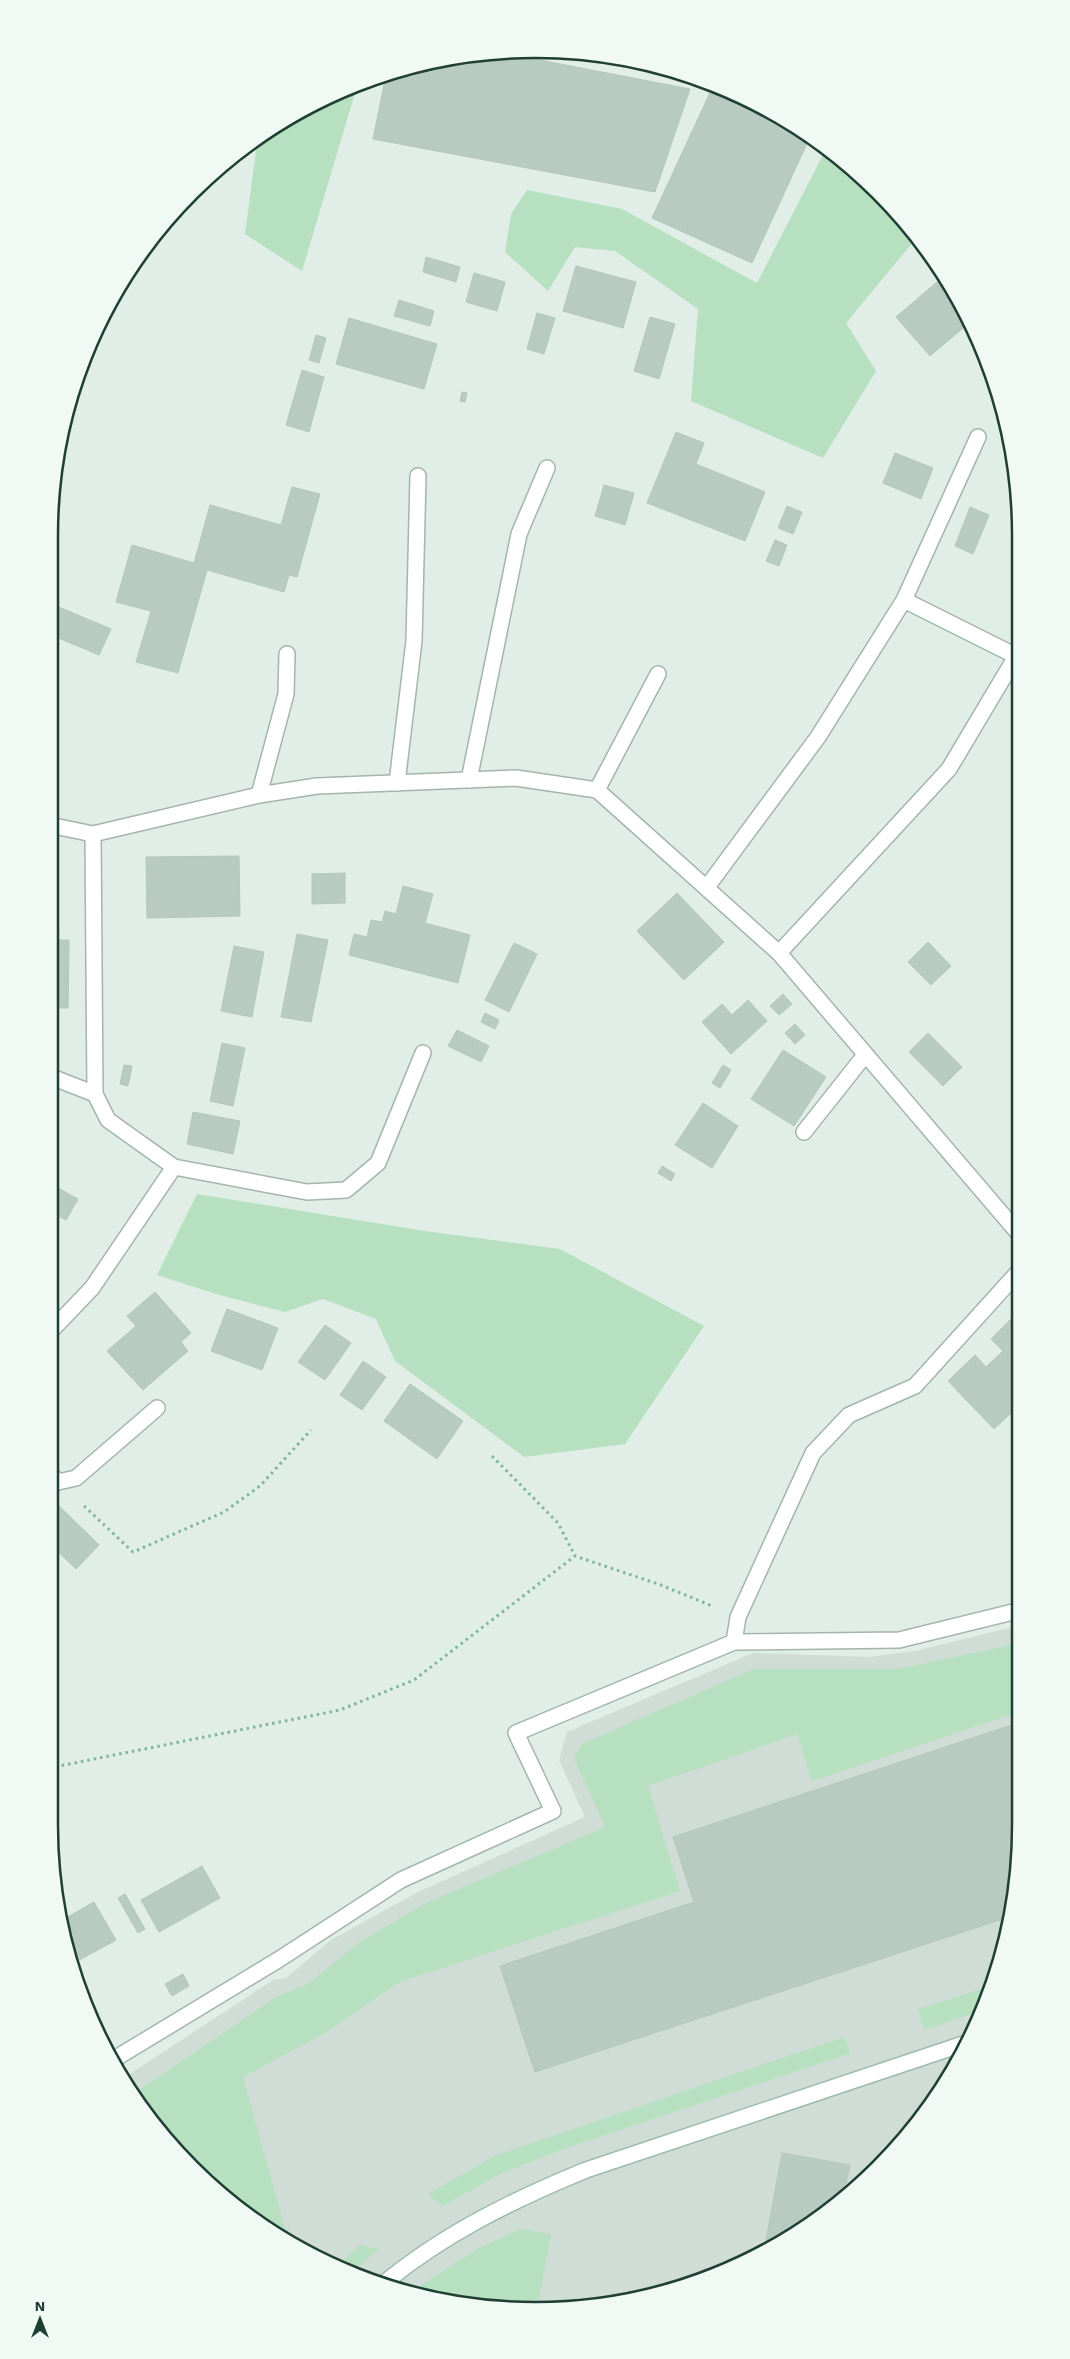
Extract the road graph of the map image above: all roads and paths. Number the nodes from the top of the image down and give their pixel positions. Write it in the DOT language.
graph roads {
  1 [pos="978,437"];
  2 [pos="547,468"];
  3 [pos="418,476"];
  4 [pos="904,600"];
  5 [pos="1012,652"];
  6 [pos="287,654"];
  7 [pos="1012,662"];
  8 [pos="658,674"];
  9 [pos="469,780"];
  10 [pos="397,783"];
  11 [pos="597,790"];
  12 [pos="259,795"];
  13 [pos="58,827"];
  14 [pos="93,834"];
  15 [pos="706,887"];
  16 [pos="779,953"];
  17 [pos="423,1052"];
  18 [pos="865,1055"];
  19 [pos="58,1080"];
  20 [pos="95,1094"];
  21 [pos="804,1132"];
  22 [pos="174,1167"];
  23 [pos="1012,1226"];
  24 [pos="1012,1279"];
  25 [pos="58,1324"];
  26 [pos="157,1408"];
  27 [pos="311,1430"];
  28 [pos="492,1456"];
  29 [pos="58,1477"];
  30 [pos="58,1482"];
  31 [pos="575,1556"];
  32 [pos="1012,1612"];
  33 [pos="738,1617"];
  34 [pos="734,1642"];
  35 [pos="58,1766"];
  36 [pos="958,2046"];
  37 [pos="118,2057"];
  38 [pos="390,2278"];
  1 -- 4 [label="street"];
  2 -- 9 [label="street"];
  3 -- 10 [label="street"];
  4 -- 5 [label="street"];
  4 -- 15 [label="street"];
  6 -- 12 [label="street"];
  7 -- 16 [label="street"];
  8 -- 11 [label="street"];
  9 -- 10 [label="street"];
  9 -- 11 [label="street"];
  10 -- 12 [label="street"];
  11 -- 15 [label="street"];
  12 -- 14 [label="street"];
  13 -- 14 [label="street"];
  14 -- 20 [label="street"];
  15 -- 16 [label="street"];
  16 -- 18 [label="street"];
  17 -- 22 [label="street"];
  18 -- 21 [label="street"];
  18 -- 23 [label="street"];
  19 -- 20 [label="street"];
  20 -- 22 [label="street"];
  22 -- 25 [label="street"];
  24 -- 33 [label="street"];
  26 -- 29 [label="street"];
  27 -- 30 [label="path"];
  28 -- 31 [label="path"];
  31 -- 33 [label="path"];
  31 -- 35 [label="path"];
  32 -- 34 [label="street"];
  33 -- 34 [label="street"];
  34 -- 37 [label="street"];
  36 -- 38 [label="street"];
}
